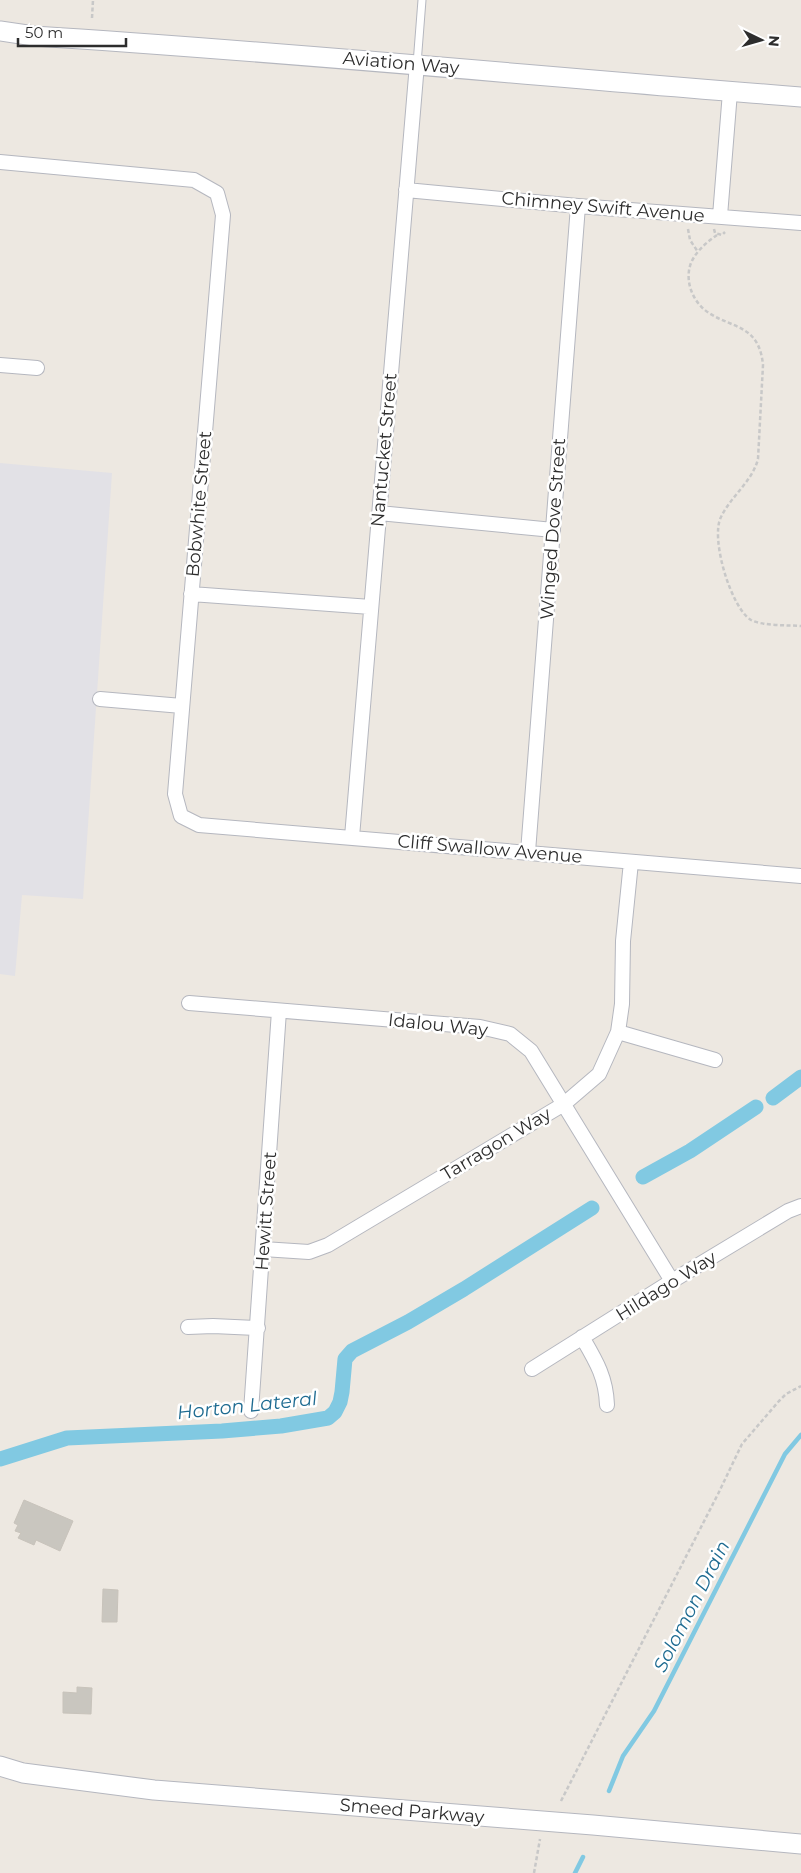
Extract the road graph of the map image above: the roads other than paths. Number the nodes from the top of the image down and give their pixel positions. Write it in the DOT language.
graph roads {
  1 [pos="422,0"];
  2 [pos="0,31"];
  3 [pos="416,64"];
  4 [pos="730,92"];
  5 [pos="801,98"];
  6 [pos="0,162"];
  7 [pos="406,190"];
  8 [pos="578,206"];
  9 [pos="801,223"];
  10 [pos="720,224"];
  11 [pos="0,365"];
  12 [pos="37,368"];
  13 [pos="379,513"];
  14 [pos="553,530"];
  15 [pos="191,594"];
  16 [pos="371,607"];
  17 [pos="100,699"];
  18 [pos="182,706"];
  19 [pos="182,816"];
  20 [pos="352,837"];
  21 [pos="528,852"];
  22 [pos="631,862"];
  23 [pos="801,876"];
  24 [pos="189,1004"];
  25 [pos="279,1011"];
  26 [pos="618,1032"];
  27 [pos="715,1060"];
  28 [pos="564,1104"];
  29 [pos="801,1206"];
  30 [pos="263,1249"];
  31 [pos="672,1281"];
  32 [pos="188,1328"];
  33 [pos="258,1328"];
  34 [pos="582,1338"];
  35 [pos="532,1369"];
  36 [pos="607,1405"];
  37 [pos="251,1411"];
  38 [pos="0,1766"];
  39 [pos="23,1773"];
  40 [pos="0,1776"];
  41 [pos="801,1844"];
  1 -- 3 [label="lane"];
  2 -- 3 [label="street, Aviation Way"];
  3 -- 4 [label="street, Aviation Way"];
  3 -- 7 [label="street, Nantucket Street"];
  4 -- 5 [label="street, Aviation Way"];
  4 -- 10 [label="street"];
  6 -- 15 [label="street, Bobwhite Street"];
  7 -- 8 [label="street, Chimney Swift Avenue"];
  7 -- 13 [label="street, Nantucket Street"];
  8 -- 10 [label="street, Chimney Swift Avenue"];
  8 -- 14 [label="street, Winged Dove Street"];
  9 -- 10 [label="street, Chimney Swift Avenue"];
  11 -- 12 [label="street"];
  13 -- 14 [label="street"];
  13 -- 16 [label="street, Nantucket Street"];
  14 -- 21 [label="street, Winged Dove Street"];
  15 -- 16 [label="street"];
  15 -- 18 [label="street, Bobwhite Street"];
  16 -- 20 [label="street, Nantucket Street"];
  17 -- 18 [label="street"];
  18 -- 19 [label="street, Bobwhite Street"];
  19 -- 20 [label="street, Cliff Swallow Avenue"];
  20 -- 21 [label="street, Cliff Swallow Avenue"];
  21 -- 22 [label="street, Cliff Swallow Avenue"];
  22 -- 23 [label="street, Cliff Swallow Avenue"];
  22 -- 26 [label="street, Tarragon Way"];
  24 -- 25 [label="street, Idalou Way"];
  25 -- 28 [label="street, Idalou Way"];
  25 -- 30 [label="street, Hewitt Street"];
  26 -- 27 [label="street"];
  26 -- 28 [label="street, Tarragon Way"];
  28 -- 30 [label="street, Tarragon Way"];
  28 -- 31 [label="street, Idalou Way"];
  29 -- 31 [label="street, Hildago Way"];
  30 -- 33 [label="street, Hewitt Street"];
  31 -- 34 [label="street, Hildago Way"];
  32 -- 33 [label="street"];
  33 -- 37 [label="street, Hewitt Street"];
  34 -- 35 [label="street, Hildago Way"];
  34 -- 36 [label="street"];
  38 -- 39 [label="street, Smeed Parkway"];
  39 -- 40 [label="street, Smeed Parkway"];
  39 -- 41 [label="street, Smeed Parkway"];
}
